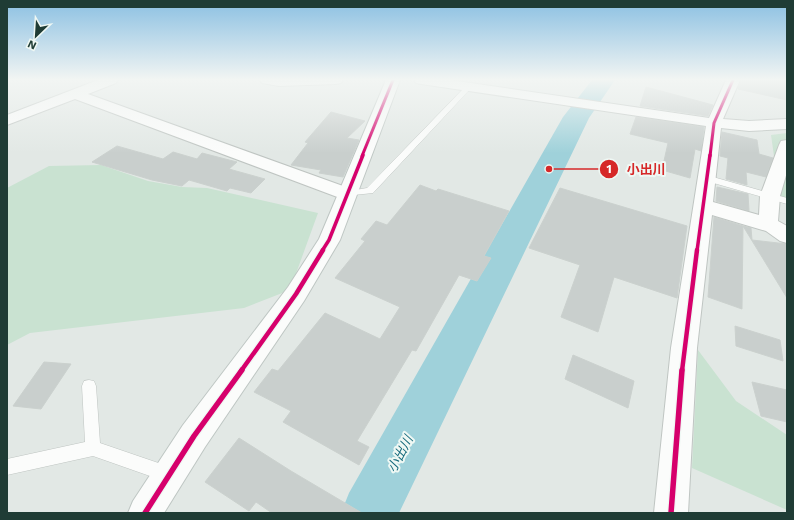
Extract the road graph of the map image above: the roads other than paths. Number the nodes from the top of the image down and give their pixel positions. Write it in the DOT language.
graph roads {
  1 [pos="48,104"];
  2 [pos="103,104"];
  3 [pos="383,104"];
  4 [pos="452,104"];
  5 [pos="586,104"];
  6 [pos="722,104"];
  7 [pos="7,120"];
  8 [pos="714,123"];
  9 [pos="786,127"];
  10 [pos="787,145"];
  11 [pos="706,178"];
  12 [pos="347,194"];
  13 [pos="779,199"];
  14 [pos="703,206"];
  15 [pos="768,224"];
  16 [pos="787,236"];
  17 [pos="89,386"];
  18 [pos="92,448"];
  19 [pos="7,467"];
  20 [pos="170,474"];
  21 [pos="146,513"];
  22 [pos="671,513"];
  1 -- 7 [label="street"];
  2 -- 12 [label="street"];
  3 -- 12 [label="street"];
  4 -- 12 [label="lane"];
  5 -- 8 [label="street"];
  6 -- 8 [label="street"];
  8 -- 9 [label="street"];
  8 -- 11 [label="street"];
  10 -- 13 [label="street"];
  11 -- 13 [label="lane"];
  11 -- 14 [label="street"];
  12 -- 20 [label="street"];
  13 -- 15 [label="street"];
  14 -- 15 [label="street"];
  14 -- 22 [label="street"];
  15 -- 16 [label="street"];
  17 -- 18 [label="lane"];
  18 -- 19 [label="lane"];
  18 -- 20 [label="lane"];
  20 -- 21 [label="street"];
}
